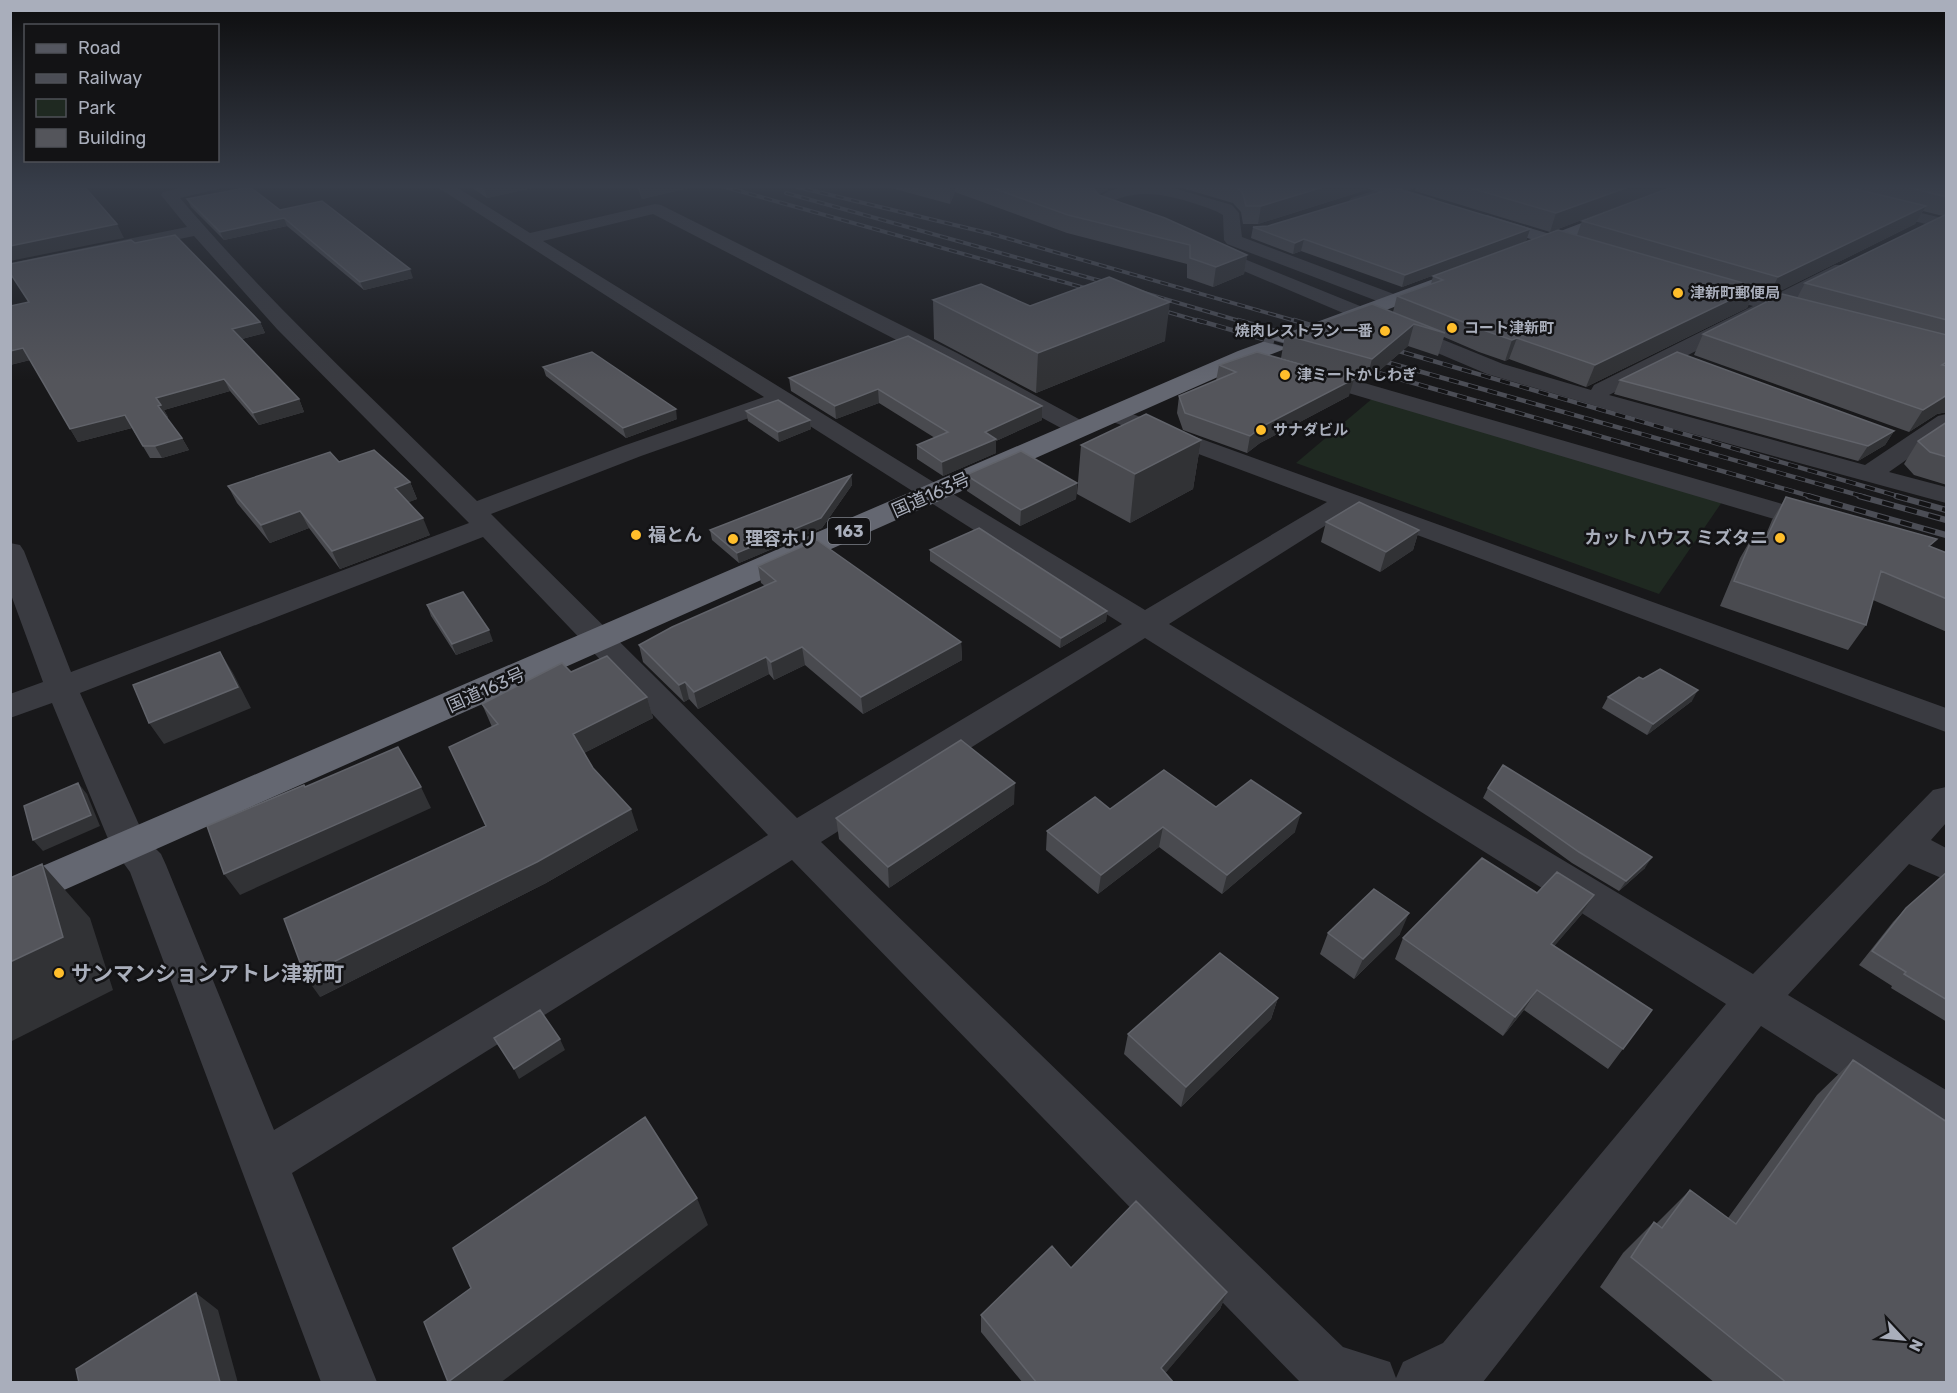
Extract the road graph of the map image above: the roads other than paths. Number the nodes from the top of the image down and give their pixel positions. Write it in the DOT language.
graph roads {
  1 [pos="101,250"];
  2 [pos="216,250"];
  3 [pos="546,250"];
  4 [pos="736,250"];
  5 [pos="1209,250"];
  6 [pos="1260,250"];
  7 [pos="1529,250"];
  8 [pos="1509,257"];
  9 [pos="1853,263"];
  10 [pos="10,269"];
  11 [pos="1466,273"];
  12 [pos="1692,282"];
  13 [pos="1392,300"];
  14 [pos="1768,305"];
  15 [pos="1360,312"];
  16 [pos="1824,320"];
  17 [pos="1246,356"];
  18 [pos="1669,356"];
  19 [pos="1702,368"];
  20 [pos="1589,396"];
  21 [pos="781,399"];
  22 [pos="1113,414"];
  23 [pos="1947,421"];
  24 [pos="1080,429"];
  25 [pos="1869,474"];
  26 [pos="934,494"];
  27 [pos="1947,495"];
  28 [pos="1348,500"];
  29 [pos="480,519"];
  30 [pos="1843,531"];
  31 [pos="10,551"];
  32 [pos="1146,623"];
  33 [pos="598,640"];
  34 [pos="61,687"];
  35 [pos="10,707"];
  36 [pos="1947,720"];
  37 [pos="1947,800"];
  38 [pos="795,839"];
  39 [pos="1904,844"];
  40 [pos="130,846"];
  41 [pos="1947,865"];
  42 [pos="10,898"];
  43 [pos="1757,999"];
  44 [pos="1947,1116"];
  45 [pos="264,1163"];
  46 [pos="1339,1379"];
  47 [pos="349,1383"];
  48 [pos="1423,1383"];
  1 -- 10 [label="street"];
  2 -- 29 [label="street"];
  3 -- 21 [label="street"];
  4 -- 24 [label="street"];
  5 -- 15 [label="street"];
  6 -- 13 [label="street"];
  7 -- 8 [label="highway"];
  9 -- 14 [label="street"];
  11 -- 13 [label="highway, 国道163号 / 163"];
  12 -- 14 [label="street"];
  13 -- 15 [label="highway, 国道163号 / 163"];
  14 -- 16 [label="street"];
  14 -- 18 [label="street"];
  15 -- 17 [label="highway, 国道163号 / 163"];
  15 -- 20 [label="street"];
  17 -- 22 [label="highway, 国道163号 / 163"];
  17 -- 30 [label="street"];
  18 -- 19 [label="street"];
  18 -- 20 [label="street"];
  20 -- 25 [label="street"];
  21 -- 26 [label="street"];
  21 -- 29 [label="street"];
  22 -- 24 [label="highway, 国道163号 / 163"];
  22 -- 28 [label="street"];
  23 -- 25 [label="street"];
  24 -- 26 [label="highway, 国道163号 / 163"];
  25 -- 27 [label="street"];
  26 -- 32 [label="street"];
  26 -- 33 [label="highway, 国道163号 / 163"];
  28 -- 32 [label="street"];
  28 -- 36 [label="street"];
  29 -- 33 [label="street"];
  29 -- 34 [label="street"];
  31 -- 34 [label="street"];
  32 -- 38 [label="street"];
  32 -- 43 [label="street"];
  33 -- 38 [label="street"];
  33 -- 40 [label="highway, 国道163号 / 163"];
  34 -- 35 [label="street"];
  34 -- 40 [label="street"];
  37 -- 39 [label="street"];
  38 -- 45 [label="street"];
  38 -- 46 [label="street"];
  39 -- 41 [label="street"];
  39 -- 43 [label="street"];
  40 -- 42 [label="highway, 国道163号 / 163"];
  40 -- 45 [label="street"];
  43 -- 44 [label="street"];
  43 -- 48 [label="street"];
  45 -- 47 [label="street"];
}
